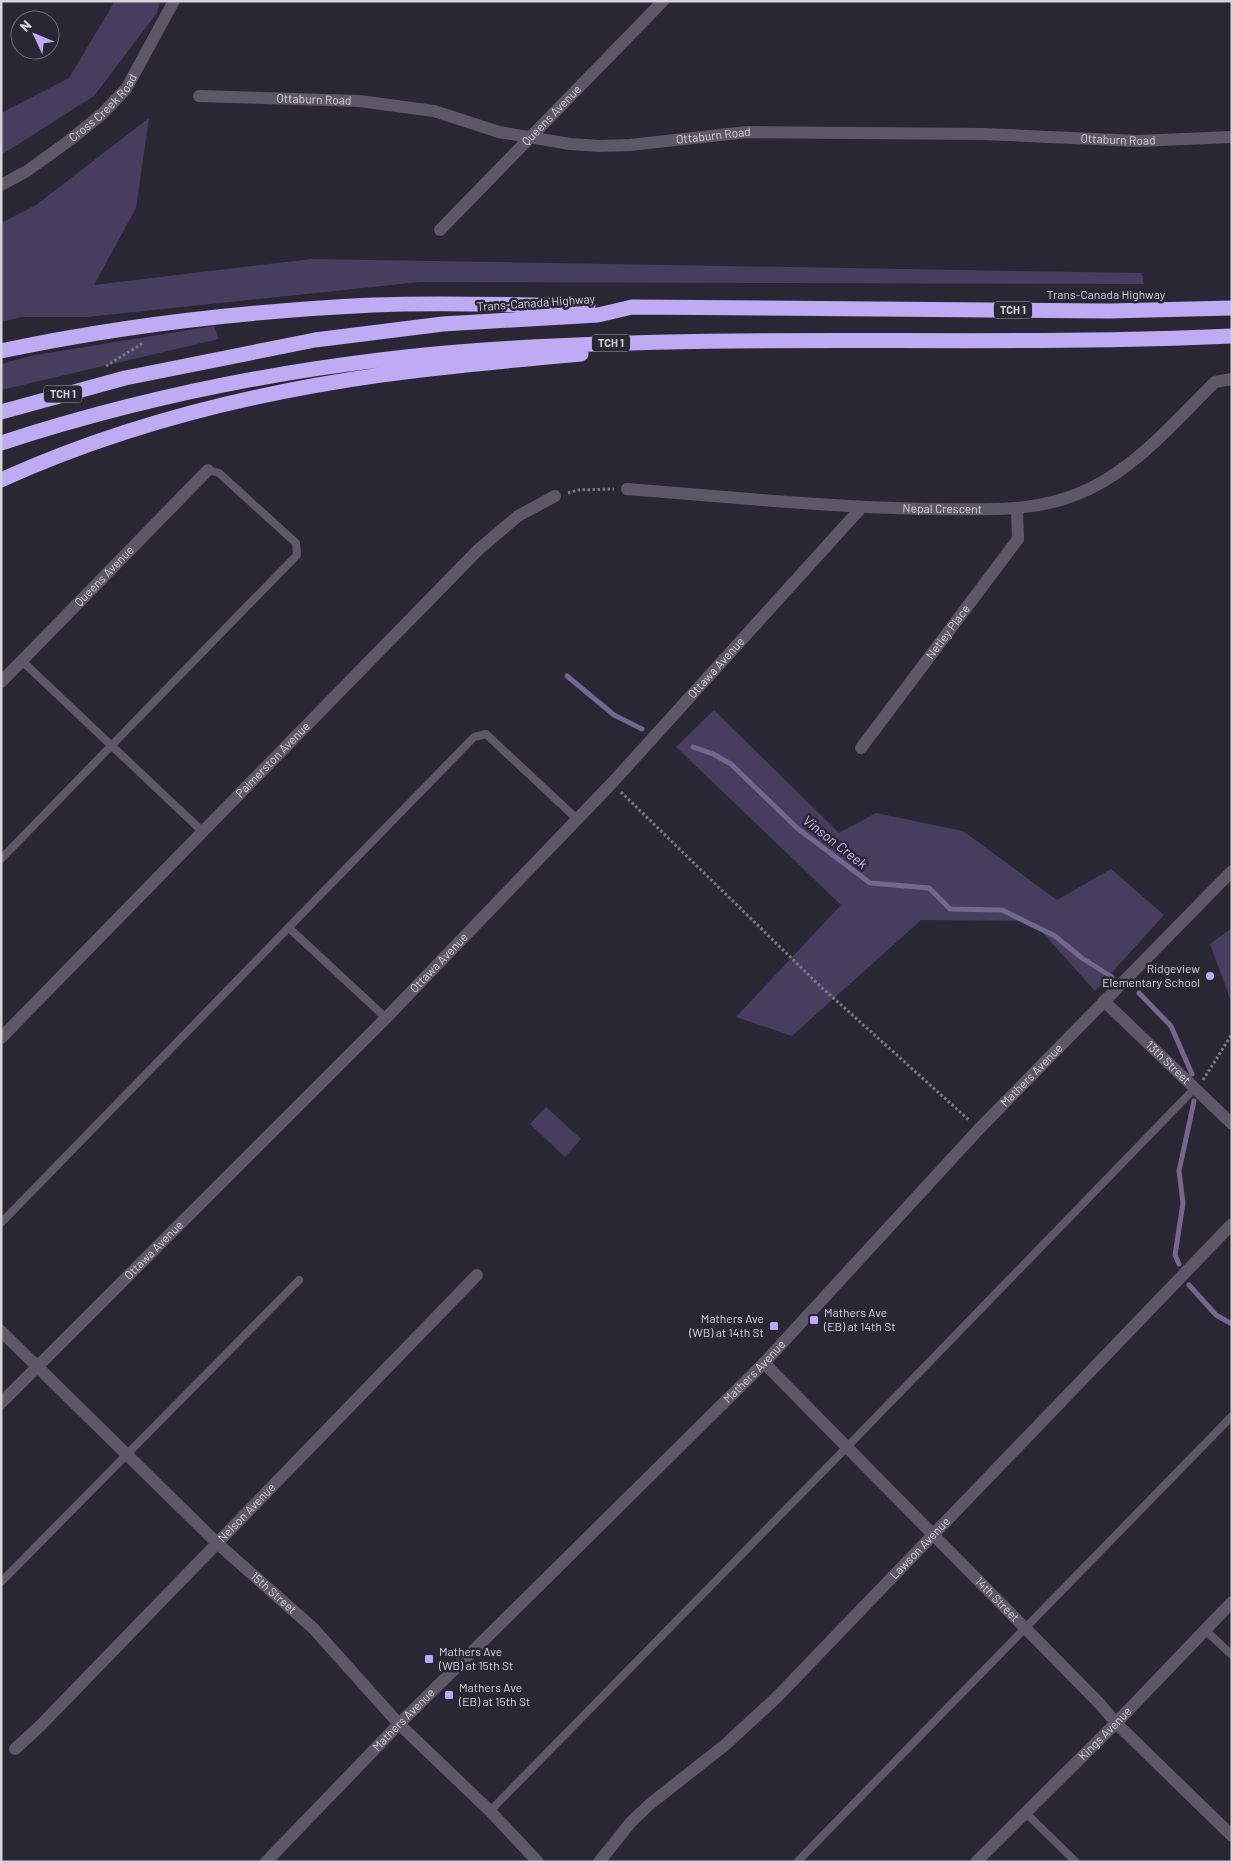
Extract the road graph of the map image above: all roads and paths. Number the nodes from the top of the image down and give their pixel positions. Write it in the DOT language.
graph roads {
  1 [pos="174,1"];
  2 [pos="663,1"];
  3 [pos="199,96"];
  4 [pos="533,137"];
  5 [pos="1232,137"];
  6 [pos="1,185"];
  7 [pos="440,230"];
  8 [pos="632,307"];
  9 [pos="1232,308"];
  10 [pos="1232,336"];
  11 [pos="150,338"];
  12 [pos="705,341"];
  13 [pos="1,351"];
  14 [pos="101,369"];
  15 [pos="1232,379"];
  16 [pos="1,412"];
  17 [pos="1,443"];
  18 [pos="208,470"];
  19 [pos="1,480"];
  20 [pos="627,489"];
  21 [pos="555,496"];
  22 [pos="861,508"];
  23 [pos="1017,510"];
  24 [pos="22,661"];
  25 [pos="1,682"];
  26 [pos="112,746"];
  27 [pos="862,748"];
  28 [pos="612,783"];
  29 [pos="577,819"];
  30 [pos="203,832"];
  31 [pos="1,859"];
  32 [pos="1232,871"];
  33 [pos="289,928"];
  34 [pos="1104,1001"];
  35 [pos="386,1018"];
  36 [pos="1232,1034"];
  37 [pos="1,1038"];
  38 [pos="1194,1089"];
  39 [pos="1232,1124"];
  40 [pos="979,1129"];
  41 [pos="1,1223"];
  42 [pos="1232,1224"];
  43 [pos="477,1275"];
  44 [pos="299,1280"];
  45 [pos="1,1331"];
  46 [pos="764,1363"];
  47 [pos="36,1367"];
  48 [pos="1,1403"];
  49 [pos="1232,1416"];
  50 [pos="846,1448"];
  51 [pos="128,1455"];
  52 [pos="934,1536"];
  53 [pos="217,1543"];
  54 [pos="1,1582"];
  55 [pos="1232,1602"];
  56 [pos="1023,1628"];
  57 [pos="1205,1630"];
  58 [pos="1232,1655"];
  59 [pos="1116,1723"];
  60 [pos="399,1724"];
  61 [pos="15,1749"];
  62 [pos="490,1811"];
  63 [pos="1026,1813"];
  64 [pos="1232,1836"];
  65 [pos="266,1862"];
  66 [pos="538,1862"];
  67 [pos="600,1862"];
  68 [pos="797,1862"];
  69 [pos="976,1862"];
  70 [pos="1076,1862"];
  1 -- 6 [label="street, Cross Creek Road"];
  2 -- 4 [label="street, Queens Avenue"];
  3 -- 4 [label="street, Ottaburn Road"];
  4 -- 5 [label="street, Ottaburn Road"];
  4 -- 7 [label="street, Queens Avenue"];
  8 -- 9 [label="highway, Trans-Canada Highway / TCH 1"];
  8 -- 13 [label="highway"];
  8 -- 16 [label="highway, Trans-Canada Highway / TCH 1"];
  10 -- 12 [label="highway, TCH 1"];
  11 -- 14 [label="path"];
  12 -- 17 [label="highway, TCH 1"];
  12 -- 19 [label="highway"];
  15 -- 23 [label="street, Nepal Crescent"];
  18 -- 24 [label="street, Queens Avenue"];
  18 -- 26 [label="lane"];
  20 -- 21 [label="path"];
  20 -- 22 [label="street, Nepal Crescent"];
  21 -- 30 [label="street, Palmerston Avenue"];
  22 -- 23 [label="street, Nepal Crescent"];
  22 -- 28 [label="street, Ottawa Avenue"];
  23 -- 27 [label="street, Netley Place"];
  24 -- 25 [label="street, Queens Avenue"];
  24 -- 26 [label="lane"];
  26 -- 30 [label="lane"];
  26 -- 31 [label="lane"];
  28 -- 29 [label="street, Ottawa Avenue"];
  28 -- 40 [label="path"];
  29 -- 33 [label="lane"];
  29 -- 35 [label="street, Ottawa Avenue"];
  30 -- 37 [label="street, Palmerston Avenue"];
  32 -- 34 [label="street, Mathers Avenue"];
  33 -- 35 [label="lane"];
  33 -- 41 [label="lane"];
  34 -- 38 [label="street, 13th Street"];
  34 -- 40 [label="street, Mathers Avenue"];
  35 -- 47 [label="street, Ottawa Avenue"];
  36 -- 38 [label="path"];
  38 -- 39 [label="street, 13th Street"];
  38 -- 50 [label="lane"];
  40 -- 46 [label="street, Mathers Avenue"];
  42 -- 52 [label="street, Lawson Avenue"];
  43 -- 53 [label="street, Nelson Avenue"];
  44 -- 51 [label="lane"];
  45 -- 47 [label="street, 15th Street"];
  46 -- 50 [label="street, 14th Street"];
  46 -- 60 [label="street, Mathers Avenue"];
  47 -- 48 [label="street, Ottawa Avenue"];
  47 -- 51 [label="street, 15th Street"];
  49 -- 56 [label="lane"];
  50 -- 52 [label="street, 14th Street"];
  50 -- 62 [label="lane"];
  51 -- 53 [label="street, 15th Street"];
  51 -- 54 [label="lane"];
  52 -- 56 [label="street, 14th Street"];
  52 -- 67 [label="street, Lawson Avenue"];
  53 -- 60 [label="street, 15th Street"];
  53 -- 61 [label="street, Nelson Avenue"];
  55 -- 57 [label="street, Kings Avenue"];
  56 -- 59 [label="street, 14th Street"];
  56 -- 68 [label="lane"];
  57 -- 58 [label="lane"];
  57 -- 59 [label="street, Kings Avenue"];
  59 -- 63 [label="street, Kings Avenue"];
  59 -- 64 [label="street, 14th Street"];
  60 -- 62 [label="street, 15th Street"];
  60 -- 65 [label="street, Mathers Avenue"];
  62 -- 66 [label="street, 15th Street"];
  63 -- 69 [label="street, Kings Avenue"];
  63 -- 70 [label="lane"];
}
